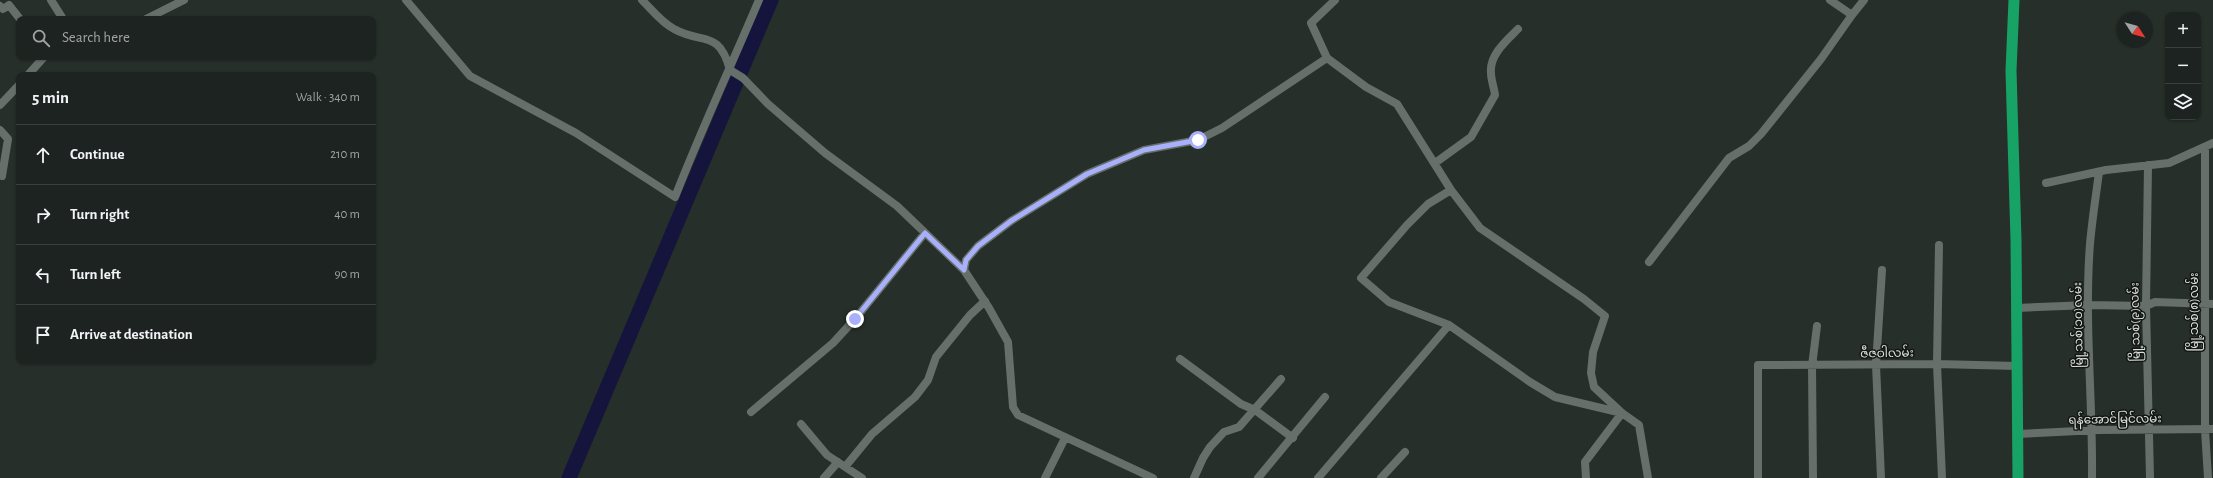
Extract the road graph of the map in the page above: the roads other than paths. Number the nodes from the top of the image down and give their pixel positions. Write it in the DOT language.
graph roads {
  1 [pos="51,0"];
  2 [pos="184,0"];
  3 [pos="406,0"];
  4 [pos="642,0"];
  5 [pos="759,0"];
  6 [pos="1335,0"];
  7 [pos="1830,0"];
  8 [pos="1864,0"];
  9 [pos="2014,0"];
  10 [pos="0,6"];
  11 [pos="1852,15"];
  12 [pos="18,16"];
  13 [pos="61,16"];
  14 [pos="152,16"];
  15 [pos="1518,29"];
  16 [pos="1327,58"];
  17 [pos="41,60"];
  18 [pos="730,70"];
  19 [pos="31,72"];
  20 [pos="16,88"];
  21 [pos="0,105"];
  22 [pos="0,130"];
  23 [pos="2209,145"];
  24 [pos="1436,163"];
  25 [pos="2148,165"];
  26 [pos="2099,172"];
  27 [pos="2,176"];
  28 [pos="2046,183"];
  29 [pos="1451,190"];
  30 [pos="925,233"];
  31 [pos="1939,245"];
  32 [pos="1649,262"];
  33 [pos="964,270"];
  34 [pos="1882,270"];
  35 [pos="985,301"];
  36 [pos="2210,304"];
  37 [pos="2089,305"];
  38 [pos="2146,306"];
  39 [pos="2016,308"];
  40 [pos="1449,325"];
  41 [pos="1817,326"];
  42 [pos="1180,359"];
  43 [pos="1937,364"];
  44 [pos="1812,366"];
  45 [pos="1876,366"];
  46 [pos="2017,366"];
  47 [pos="1281,379"];
  48 [pos="1325,397"];
  49 [pos="1255,410"];
  50 [pos="751,412"];
  51 [pos="1622,413"];
  52 [pos="801,424"];
  53 [pos="2149,429"];
  54 [pos="2209,429"];
  55 [pos="2093,430"];
  56 [pos="2017,434"];
  57 [pos="1065,438"];
  58 [pos="1293,438"];
  59 [pos="1405,452"];
  60 [pos="838,462"];
  61 [pos="845,467"];
  62 [pos="824,478"];
  63 [pos="862,478"];
  64 [pos="1045,478"];
  65 [pos="1153,478"];
  66 [pos="1194,478"];
  67 [pos="1258,478"];
  68 [pos="1318,478"];
  69 [pos="1381,478"];
  70 [pos="1586,478"];
  71 [pos="1648,478"];
  72 [pos="1758,478"];
  73 [pos="1813,478"];
  74 [pos="1881,478"];
  75 [pos="1942,478"];
  76 [pos="2018,478"];
  77 [pos="2092,478"];
  78 [pos="2150,478"];
  79 [pos="2208,478"];
  1 -- 13 [label="street"];
  2 -- 14 [label="street"];
  3 -- 18 [label="street"];
  4 -- 18 [label="street"];
  5 -- 18 [label="street"];
  6 -- 16 [label="street"];
  7 -- 11 [label="street"];
  8 -- 11 [label="street"];
  9 -- 39 [label="highway"];
  10 -- 12 [label="street"];
  11 -- 32 [label="street"];
  15 -- 24 [label="street"];
  16 -- 24 [label="street"];
  16 -- 33 [label="street"];
  17 -- 19 [label="street"];
  18 -- 30 [label="street"];
  20 -- 21 [label="street"];
  22 -- 27 [label="street"];
  23 -- 25 [label="street"];
  23 -- 36 [label="street, မြို့သစ်(၈)လမ်း"];
  24 -- 29 [label="street"];
  25 -- 26 [label="street"];
  25 -- 38 [label="street, မြို့သစ်(၉)လမ်း"];
  26 -- 28 [label="street"];
  26 -- 37 [label="street, မြို့သစ်(၁၀)လမ်း"];
  29 -- 40 [label="street"];
  29 -- 51 [label="street"];
  30 -- 33 [label="street"];
  30 -- 50 [label="street"];
  31 -- 43 [label="street"];
  33 -- 35 [label="street"];
  34 -- 45 [label="street"];
  35 -- 57 [label="street"];
  35 -- 61 [label="street"];
  36 -- 38 [label="street"];
  36 -- 54 [label="street, မြို့သစ်(၈)လမ်း"];
  37 -- 38 [label="street"];
  37 -- 39 [label="street"];
  37 -- 55 [label="street, မြို့သစ်(၁၀)လမ်း"];
  38 -- 53 [label="street, မြို့သစ်(၉)လမ်း"];
  39 -- 46 [label="highway"];
  40 -- 51 [label="street"];
  40 -- 68 [label="street"];
  41 -- 44 [label="street"];
  42 -- 49 [label="street"];
  43 -- 45 [label="street, ဇီဇဝါလမ်း"];
  43 -- 46 [label="street, ဇီဇဝါလမ်း"];
  43 -- 75 [label="street"];
  44 -- 45 [label="street, ဇီဇဝါလမ်း"];
  44 -- 72 [label="street, ဇီဇဝါလမ်း"];
  44 -- 73 [label="street"];
  45 -- 74 [label="street"];
  46 -- 56 [label="highway"];
  47 -- 49 [label="street"];
  48 -- 58 [label="street"];
  49 -- 58 [label="street"];
  49 -- 66 [label="street"];
  51 -- 70 [label="street"];
  51 -- 71 [label="street"];
  52 -- 60 [label="street"];
  53 -- 54 [label="street, ရန်အောင်မြင်လမ်း"];
  53 -- 55 [label="street, ရန်အောင်မြင်လမ်း"];
  53 -- 78 [label="street, မြို့သစ်(၉)လမ်း"];
  54 -- 79 [label="street, မြို့သစ်(၈)လမ်း"];
  55 -- 56 [label="street, ရန်အောင်မြင်လမ်း"];
  55 -- 77 [label="street, မြို့သစ်(၁၀)လမ်း"];
  56 -- 76 [label="highway"];
  57 -- 64 [label="street"];
  57 -- 65 [label="street"];
  58 -- 67 [label="street"];
  59 -- 69 [label="street"];
  60 -- 61 [label="street"];
  60 -- 62 [label="street"];
  61 -- 63 [label="street"];
}
